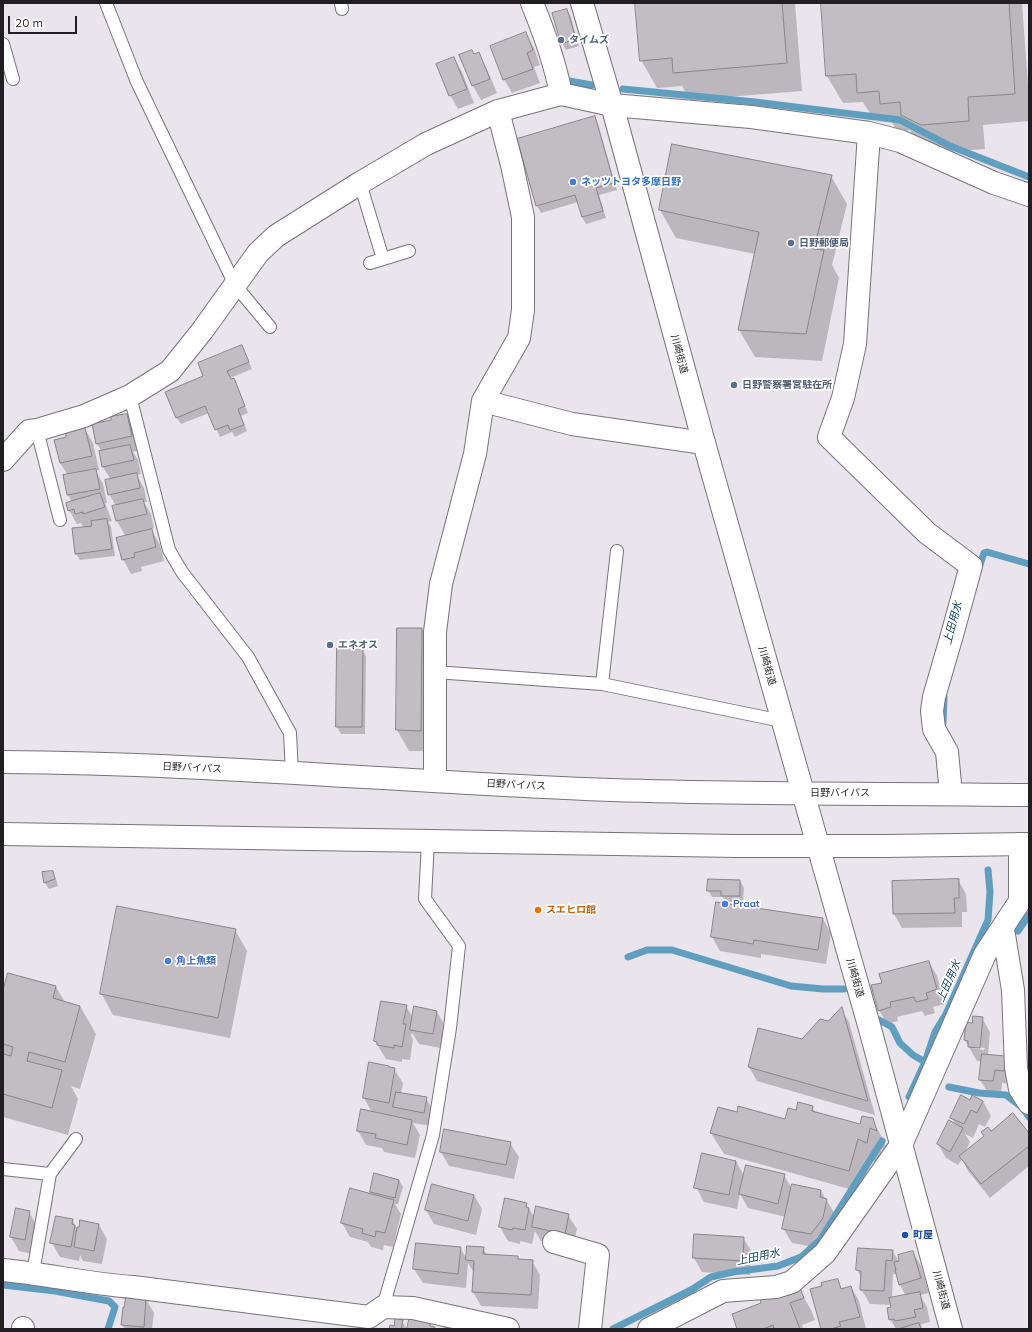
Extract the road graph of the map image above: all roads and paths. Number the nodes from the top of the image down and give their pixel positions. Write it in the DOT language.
graph roads {
  1 [pos="106,3"];
  2 [pos="532,3"];
  3 [pos="582,3"];
  4 [pos="3,44"];
  5 [pos="13,79"];
  6 [pos="561,94"];
  7 [pos="612,105"];
  8 [pos="498,111"];
  9 [pos="869,133"];
  10 [pos="360,183"];
  11 [pos="1029,195"];
  12 [pos="409,251"];
  13 [pos="384,259"];
  14 [pos="370,263"];
  15 [pos="235,286"];
  16 [pos="270,326"];
  17 [pos="130,396"];
  18 [pos="483,401"];
  19 [pos="33,431"];
  20 [pos="3,440"];
  21 [pos="704,443"];
  22 [pos="3,460"];
  23 [pos="60,520"];
  24 [pos="617,551"];
  25 [pos="435,672"];
  26 [pos="602,684"];
  27 [pos="782,720"];
  28 [pos="3,762"];
  29 [pos="292,774"];
  30 [pos="434,781"];
  31 [pos="802,792"];
  32 [pos="951,794"];
  33 [pos="1029,795"];
  34 [pos="3,834"];
  35 [pos="428,841"];
  36 [pos="1024,844"];
  37 [pos="817,846"];
  38 [pos="1003,929"];
  39 [pos="1029,1103"];
  40 [pos="76,1139"];
  41 [pos="902,1145"];
  42 [pos="3,1169"];
  43 [pos="50,1174"];
  44 [pos="554,1242"];
  45 [pos="3,1270"];
  46 [pos="33,1273"];
  47 [pos="383,1307"];
  48 [pos="354,1322"];
  49 [pos="508,1329"];
  50 [pos="590,1329"];
  51 [pos="649,1329"];
  52 [pos="951,1329"];
  1 -- 15 [label="lane"];
  2 -- 6 [label="main road"];
  3 -- 7 [label="main road, 川崎街道"];
  4 -- 5 [label="lane"];
  6 -- 7 [label="main road"];
  6 -- 8 [label="main road"];
  7 -- 9 [label="main road"];
  7 -- 21 [label="main road, 川崎街道"];
  8 -- 10 [label="main road"];
  8 -- 18 [label="main road"];
  9 -- 11 [label="main road"];
  9 -- 32 [label="main road"];
  10 -- 13 [label="lane"];
  10 -- 15 [label="main road"];
  12 -- 13 [label="lane"];
  13 -- 14 [label="lane"];
  15 -- 16 [label="lane"];
  15 -- 17 [label="main road"];
  17 -- 19 [label="main road"];
  17 -- 29 [label="lane"];
  18 -- 21 [label="main road"];
  18 -- 25 [label="main road"];
  19 -- 20 [label="main road"];
  19 -- 22 [label="main road"];
  19 -- 23 [label="lane"];
  21 -- 27 [label="main road, 川崎街道"];
  24 -- 26 [label="lane"];
  25 -- 26 [label="lane"];
  25 -- 30 [label="main road"];
  26 -- 27 [label="lane"];
  27 -- 31 [label="main road, 川崎街道"];
  28 -- 29 [label="main road, 日野バイパス"];
  29 -- 30 [label="main road, 日野バイパス"];
  30 -- 31 [label="main road, 日野バイパス"];
  31 -- 32 [label="main road, 日野バイパス"];
  31 -- 37 [label="main road, 川崎街道"];
  32 -- 33 [label="main road, 日野バイパス"];
  34 -- 35 [label="main road"];
  35 -- 37 [label="main road"];
  35 -- 47 [label="lane"];
  36 -- 37 [label="main road"];
  36 -- 38 [label="main road"];
  37 -- 41 [label="main road, 川崎街道"];
  38 -- 39 [label="main road"];
  38 -- 41 [label="main road"];
  40 -- 43 [label="lane"];
  41 -- 51 [label="main road"];
  41 -- 52 [label="main road, 川崎街道"];
  42 -- 43 [label="lane"];
  43 -- 46 [label="lane"];
  44 -- 50 [label="main road"];
  45 -- 46 [label="main road"];
  46 -- 48 [label="main road"];
  47 -- 48 [label="main road"];
  47 -- 49 [label="main road"];
}
